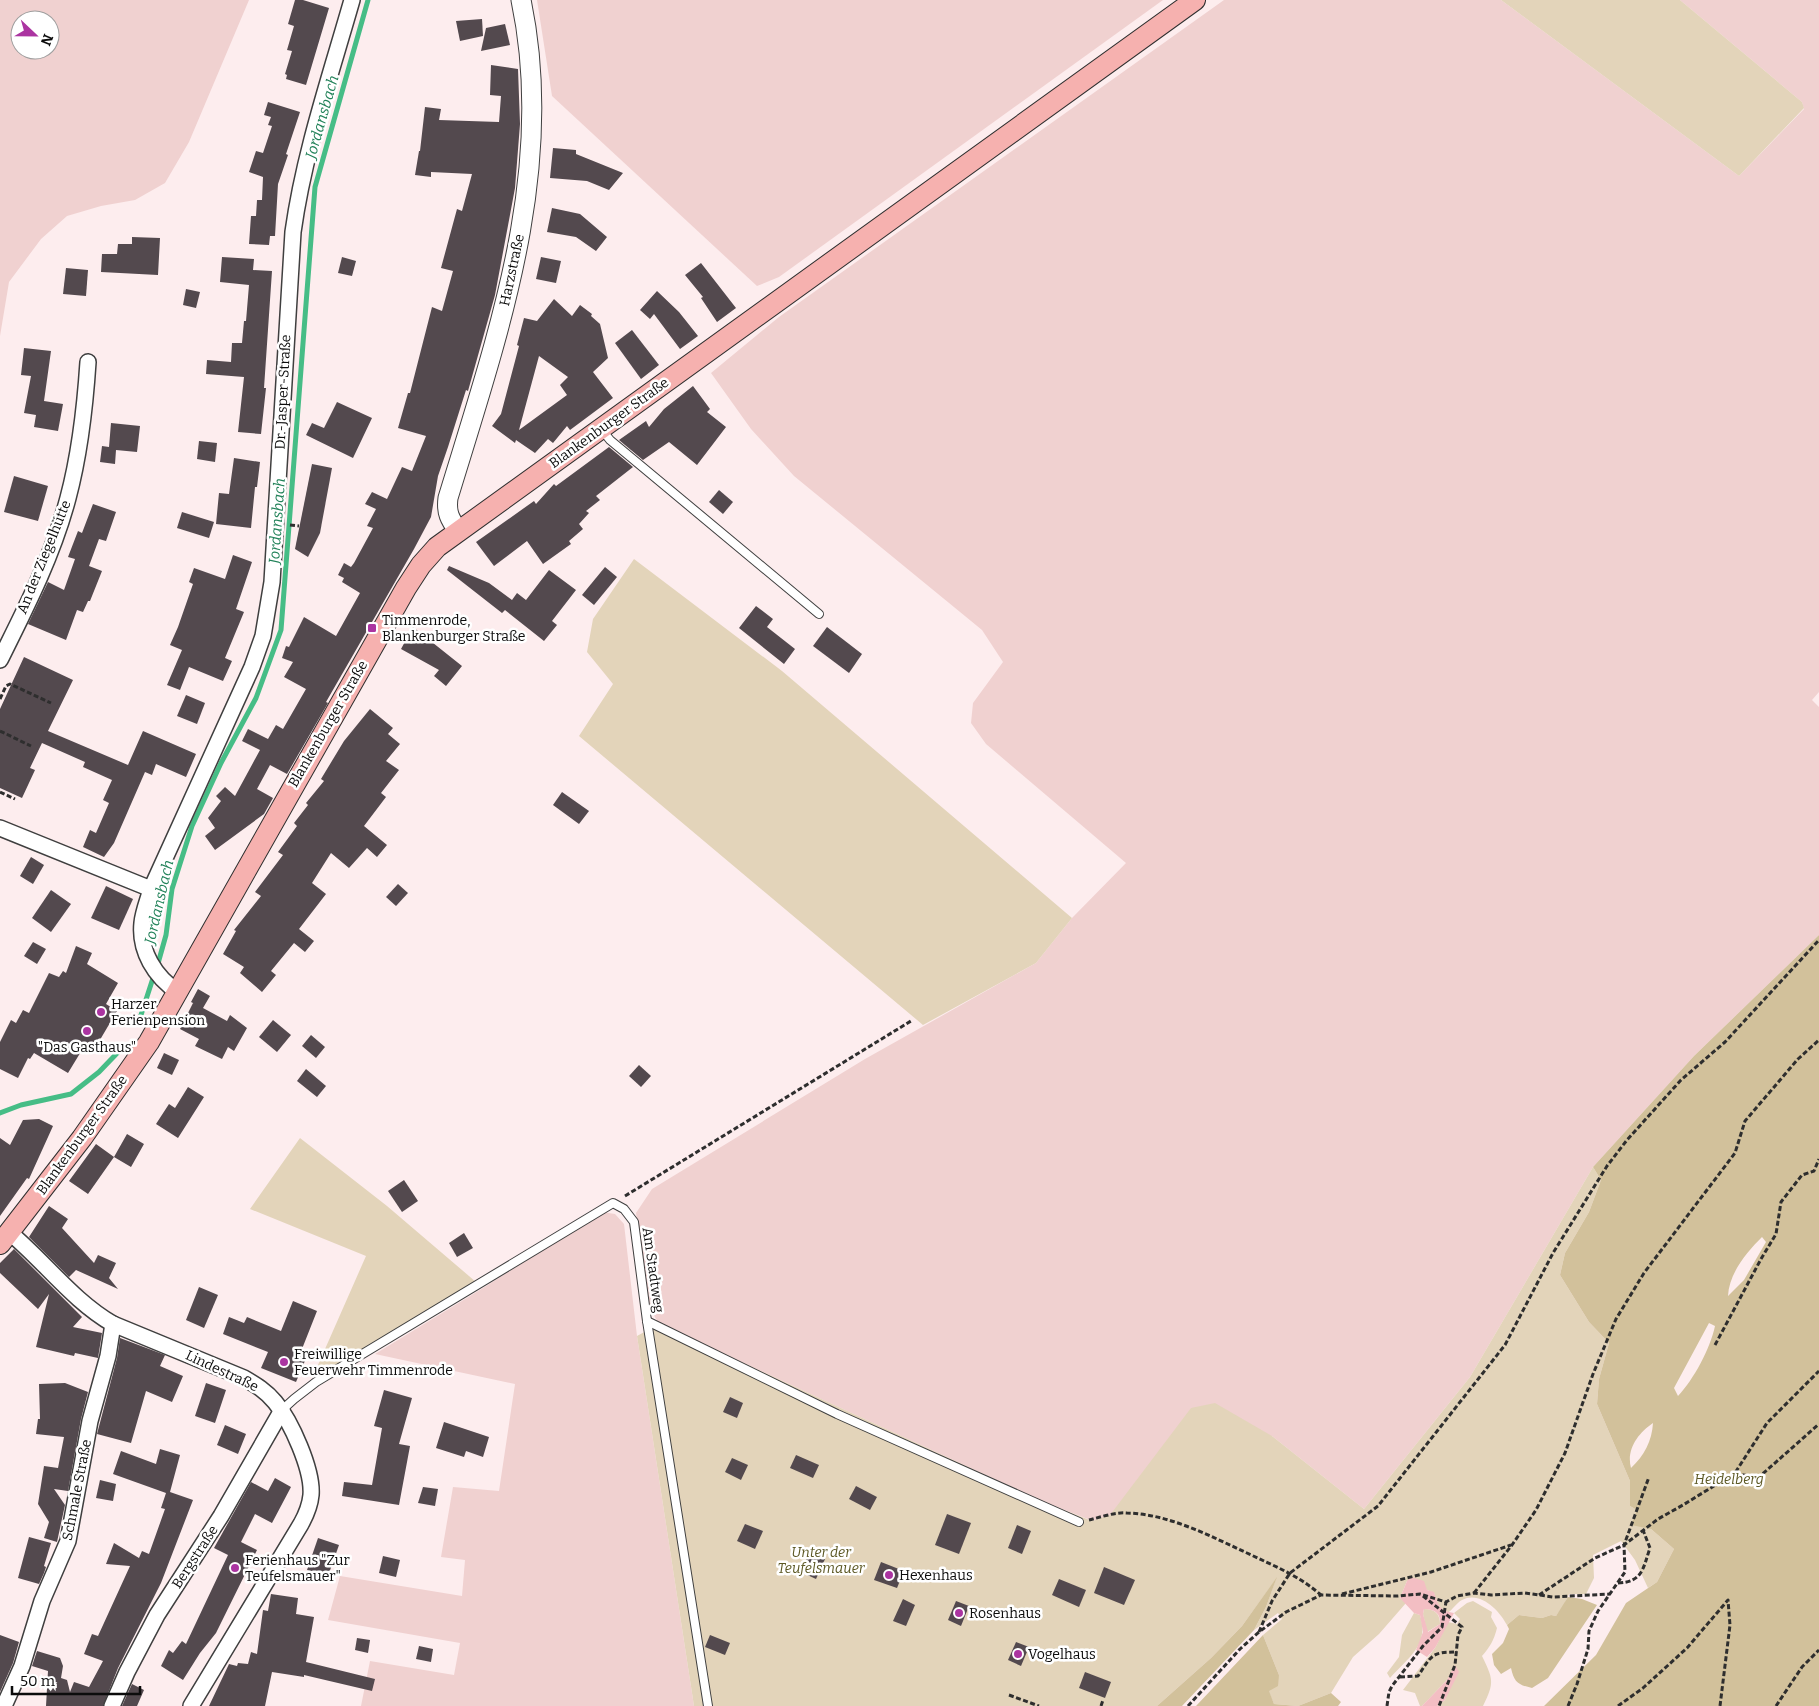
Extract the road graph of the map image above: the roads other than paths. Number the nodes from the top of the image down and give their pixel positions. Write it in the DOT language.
graph roads {
  1 [pos="352,0"];
  2 [pos="521,0"];
  3 [pos="1195,0"];
  4 [pos="88,362"];
  5 [pos="600,429"];
  6 [pos="458,531"];
  7 [pos="819,614"];
  8 [pos="0,660"];
  9 [pos="1,829"];
  10 [pos="151,889"];
  11 [pos="172,988"];
  12 [pos="5,1238"];
  13 [pos="647,1321"];
  14 [pos="114,1324"];
  15 [pos="282,1410"];
  16 [pos="1079,1522"];
  17 [pos="4,1706"];
  18 [pos="112,1706"];
  19 [pos="191,1706"];
  20 [pos="708,1706"];
  1 -- 10 [label="street, Dr.-Jasper-Straße"];
  2 -- 6 [label="street, Harzstraße"];
  3 -- 5 [label="main road, Blankenburger Straße"];
  4 -- 8 [label="street, An der Ziegelhütte"];
  5 -- 6 [label="main road, Blankenburger Straße"];
  5 -- 7 [label="lane"];
  6 -- 11 [label="main road, Blankenburger Straße"];
  9 -- 10 [label="street"];
  10 -- 11 [label="street, Dr.-Jasper-Straße"];
  11 -- 12 [label="main road, Blankenburger Straße"];
  12 -- 14 [label="street, Lindestraße"];
  13 -- 15 [label="lane, Am Stadtweg"];
  13 -- 16 [label="lane"];
  13 -- 20 [label="lane, Am Stadtweg"];
  14 -- 15 [label="street, Lindestraße"];
  14 -- 17 [label="street, Schmale Straße"];
  15 -- 18 [label="street, Bergstraße"];
  15 -- 19 [label="street, Lindestraße"];
}
